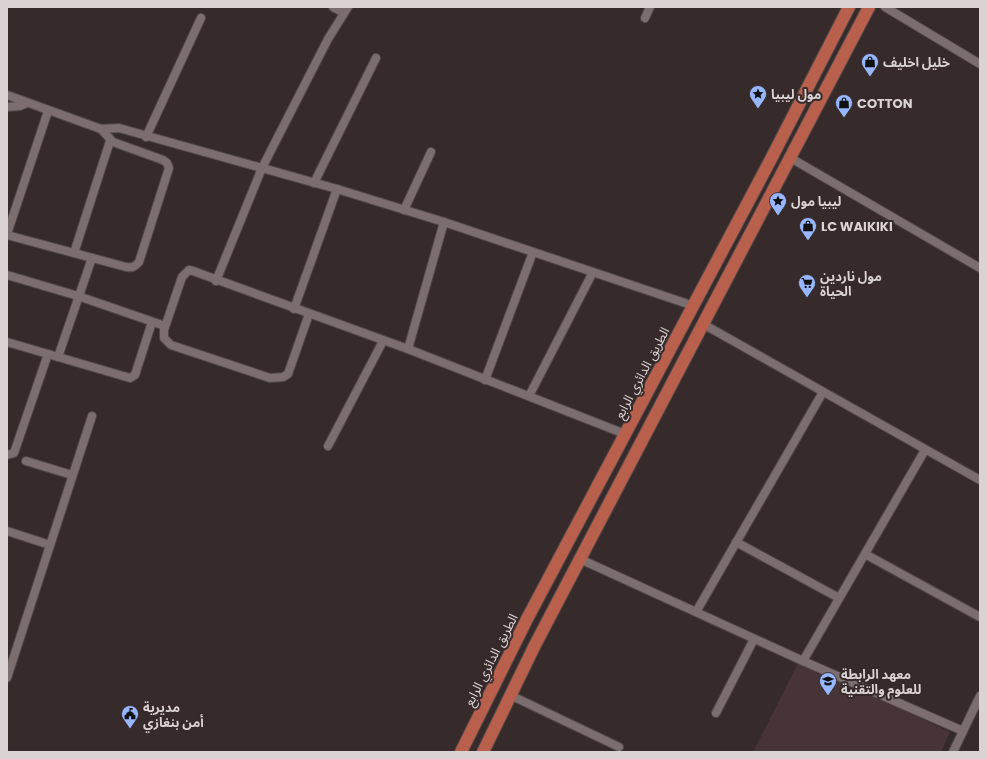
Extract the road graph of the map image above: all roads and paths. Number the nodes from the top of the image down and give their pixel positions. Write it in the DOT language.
graph roads {
  1 [pos="333,7"];
  2 [pos="650,7"];
  3 [pos="849,7"];
  4 [pos="870,7"];
  5 [pos="885,7"];
  6 [pos="346,10"];
  7 [pos="201,18"];
  8 [pos="645,18"];
  9 [pos="376,58"];
  10 [pos="980,64"];
  11 [pos="7,95"];
  12 [pos="27,103"];
  13 [pos="7,107"];
  14 [pos="48,111"];
  15 [pos="101,129"];
  16 [pos="146,137"];
  17 [pos="110,141"];
  18 [pos="431,152"];
  19 [pos="789,157"];
  20 [pos="262,168"];
  21 [pos="314,183"];
  22 [pos="337,189"];
  23 [pos="404,210"];
  24 [pos="444,222"];
  25 [pos="7,235"];
  26 [pos="533,252"];
  27 [pos="74,253"];
  28 [pos="92,258"];
  29 [pos="980,268"];
  30 [pos="593,272"];
  31 [pos="7,275"];
  32 [pos="216,281"];
  33 [pos="78,296"];
  34 [pos="694,306"];
  35 [pos="294,309"];
  36 [pos="309,314"];
  37 [pos="152,322"];
  38 [pos="703,324"];
  39 [pos="165,326"];
  40 [pos="384,341"];
  41 [pos="7,342"];
  42 [pos="408,349"];
  43 [pos="48,354"];
  44 [pos="58,357"];
  45 [pos="660,370"];
  46 [pos="676,377"];
  47 [pos="485,380"];
  48 [pos="823,392"];
  49 [pos="529,396"];
  50 [pos="92,416"];
  51 [pos="626,434"];
  52 [pos="328,446"];
  53 [pos="925,450"];
  54 [pos="7,455"];
  55 [pos="26,460"];
  56 [pos="72,475"];
  57 [pos="980,480"];
  58 [pos="7,531"];
  59 [pos="736,542"];
  60 [pos="50,545"];
  61 [pos="865,554"];
  62 [pos="580,559"];
  63 [pos="839,598"];
  64 [pos="696,612"];
  65 [pos="980,617"];
  66 [pos="754,639"];
  67 [pos="803,661"];
  68 [pos="7,678"];
  69 [pos="510,695"];
  70 [pos="980,696"];
  71 [pos="977,707"];
  72 [pos="716,713"];
  73 [pos="963,731"];
  74 [pos="619,747"];
  75 [pos="461,752"];
  76 [pos="483,752"];
  77 [pos="953,752"];
  1 -- 6 [label="street"];
  2 -- 8 [label="street"];
  3 -- 34 [label="main road, الطريق الدائري الرابع"];
  4 -- 19 [label="main road"];
  5 -- 10 [label="street"];
  6 -- 20 [label="street"];
  7 -- 16 [label="street"];
  9 -- 21 [label="street"];
  11 -- 12 [label="street"];
  12 -- 13 [label="street"];
  12 -- 14 [label="street"];
  14 -- 15 [label="street"];
  14 -- 25 [label="street"];
  15 -- 16 [label="street"];
  15 -- 17 [label="street"];
  16 -- 20 [label="street"];
  17 -- 27 [label="street"];
  17 -- 28 [label="street"];
  18 -- 23 [label="street"];
  19 -- 29 [label="street"];
  19 -- 38 [label="main road"];
  20 -- 21 [label="street"];
  20 -- 32 [label="street"];
  21 -- 22 [label="street"];
  22 -- 23 [label="street"];
  22 -- 35 [label="street"];
  23 -- 24 [label="street"];
  24 -- 26 [label="street"];
  24 -- 42 [label="street"];
  25 -- 27 [label="street"];
  26 -- 30 [label="street"];
  26 -- 47 [label="street"];
  27 -- 28 [label="street"];
  28 -- 33 [label="street"];
  30 -- 34 [label="street"];
  30 -- 49 [label="street"];
  31 -- 33 [label="street"];
  32 -- 35 [label="street"];
  32 -- 39 [label="street"];
  33 -- 37 [label="street"];
  33 -- 44 [label="street"];
  34 -- 45 [label="main road, الطريق الدائري الرابع"];
  35 -- 36 [label="street"];
  36 -- 39 [label="street"];
  36 -- 40 [label="street"];
  37 -- 39 [label="street"];
  37 -- 44 [label="street"];
  38 -- 46 [label="main road"];
  38 -- 48 [label="street"];
  40 -- 42 [label="street"];
  40 -- 52 [label="street"];
  41 -- 43 [label="street"];
  42 -- 47 [label="street"];
  43 -- 44 [label="street"];
  43 -- 54 [label="street"];
  45 -- 46 [label="main road"];
  45 -- 51 [label="main road, الطريق الدائري الرابع"];
  46 -- 62 [label="main road"];
  47 -- 49 [label="street"];
  48 -- 53 [label="street"];
  48 -- 59 [label="street"];
  49 -- 51 [label="street"];
  50 -- 56 [label="street"];
  51 -- 75 [label="main road, الطريق الدائري الرابع"];
  53 -- 57 [label="street"];
  53 -- 61 [label="street"];
  55 -- 56 [label="street"];
  56 -- 60 [label="street"];
  58 -- 60 [label="street"];
  59 -- 63 [label="street"];
  59 -- 64 [label="street"];
  60 -- 68 [label="street"];
  61 -- 63 [label="street"];
  61 -- 65 [label="street"];
  62 -- 64 [label="street"];
  62 -- 69 [label="main road"];
  63 -- 67 [label="street"];
  64 -- 66 [label="street"];
  66 -- 67 [label="street"];
  66 -- 72 [label="street"];
  67 -- 73 [label="street"];
  69 -- 74 [label="street"];
  69 -- 76 [label="main road"];
  70 -- 71 [label="street"];
  71 -- 73 [label="street"];
  73 -- 77 [label="street"];
}
